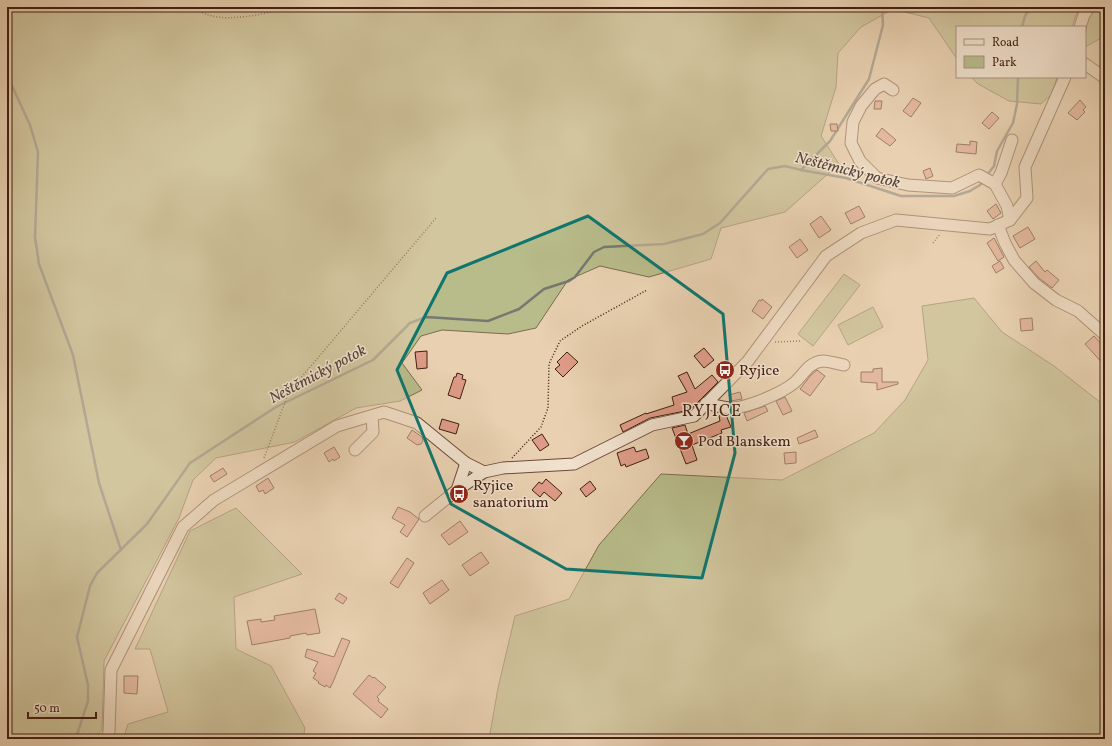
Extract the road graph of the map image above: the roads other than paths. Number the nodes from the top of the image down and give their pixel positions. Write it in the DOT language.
graph roads {
  1 [pos="1089,7"];
  2 [pos="1080,26"];
  3 [pos="1086,65"];
  4 [pos="1065,78"];
  5 [pos="1105,78"];
  6 [pos="893,90"];
  7 [pos="1012,140"];
  8 [pos="992,182"];
  9 [pos="1010,220"];
  10 [pos="998,225"];
  11 [pos="1105,335"];
  12 [pos="844,365"];
  13 [pos="706,403"];
  14 [pos="372,416"];
  15 [pos="354,450"];
  16 [pos="466,463"];
  17 [pos="484,472"];
  18 [pos="457,490"];
  19 [pos="425,516"];
  20 [pos="107,739"];
  1 -- 2 [label="street"];
  3 -- 5 [label="street"];
  4 -- 9 [label="street"];
  6 -- 8 [label="street"];
  7 -- 8 [label="street"];
  8 -- 9 [label="street"];
  9 -- 10 [label="street"];
  10 -- 11 [label="street"];
  10 -- 13 [label="street"];
  12 -- 13 [label="street"];
  13 -- 17 [label="street"];
  14 -- 15 [label="street"];
  14 -- 16 [label="street"];
  14 -- 20 [label="street"];
  16 -- 17 [label="street"];
  16 -- 18 [label="street"];
  17 -- 18 [label="street"];
  18 -- 19 [label="street"];
}
